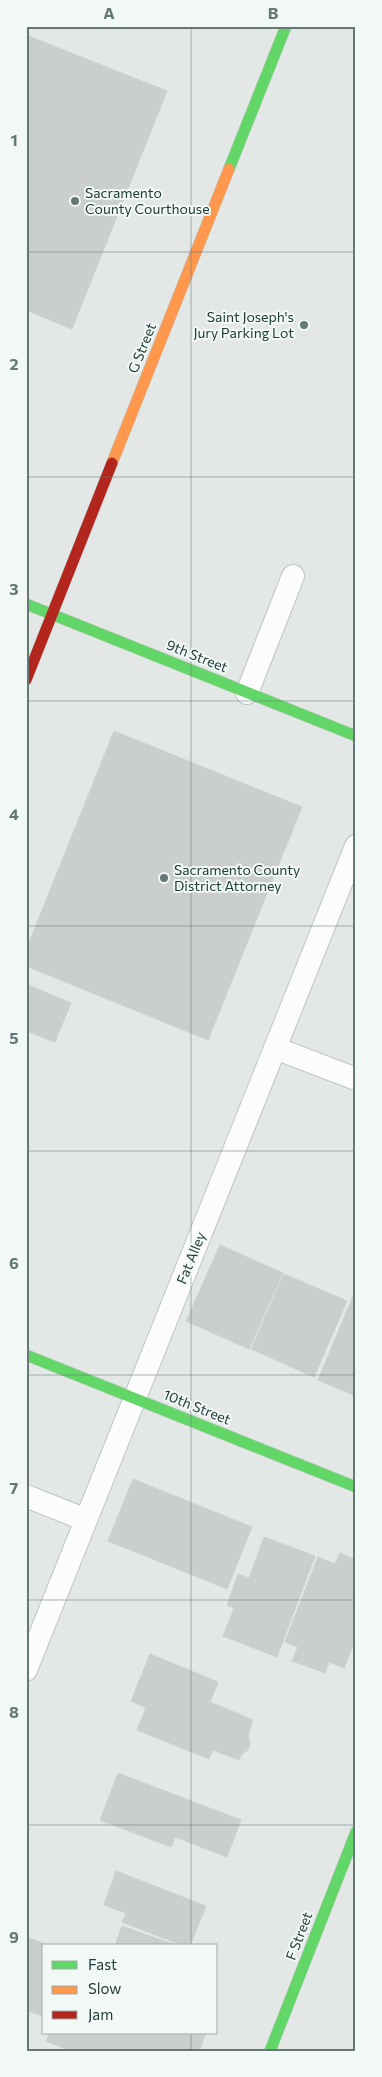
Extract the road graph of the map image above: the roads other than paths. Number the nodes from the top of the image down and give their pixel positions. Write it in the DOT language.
graph roads {
  1 [pos="286,26"];
  2 [pos="293,576"];
  3 [pos="26,604"];
  4 [pos="52,615"];
  5 [pos="26,680"];
  6 [pos="248,693"];
  7 [pos="356,736"];
  8 [pos="356,846"];
  9 [pos="275,1048"];
  10 [pos="356,1079"];
  11 [pos="26,1355"];
  12 [pos="135,1398"];
  13 [pos="356,1487"];
  14 [pos="26,1496"];
  15 [pos="86,1520"];
  16 [pos="34,1627"];
  17 [pos="26,1670"];
  18 [pos="356,1832"];
  19 [pos="270,2051"];
  1 -- 4 [label="street, G Street"];
  2 -- 6 [label="lane"];
  3 -- 4 [label="street, 9th Street"];
  4 -- 5 [label="street, G Street"];
  4 -- 6 [label="street, 9th Street"];
  6 -- 7 [label="street, 9th Street"];
  8 -- 9 [label="lane, Fat Alley"];
  9 -- 10 [label="lane"];
  9 -- 12 [label="lane, Fat Alley"];
  11 -- 12 [label="street, 10th Street"];
  12 -- 13 [label="street, 10th Street"];
  12 -- 15 [label="lane, Fat Alley"];
  14 -- 15 [label="lane"];
  15 -- 16 [label="lane, Fat Alley"];
  16 -- 17 [label="lane, Fat Alley"];
  18 -- 19 [label="street, F Street"];
}
